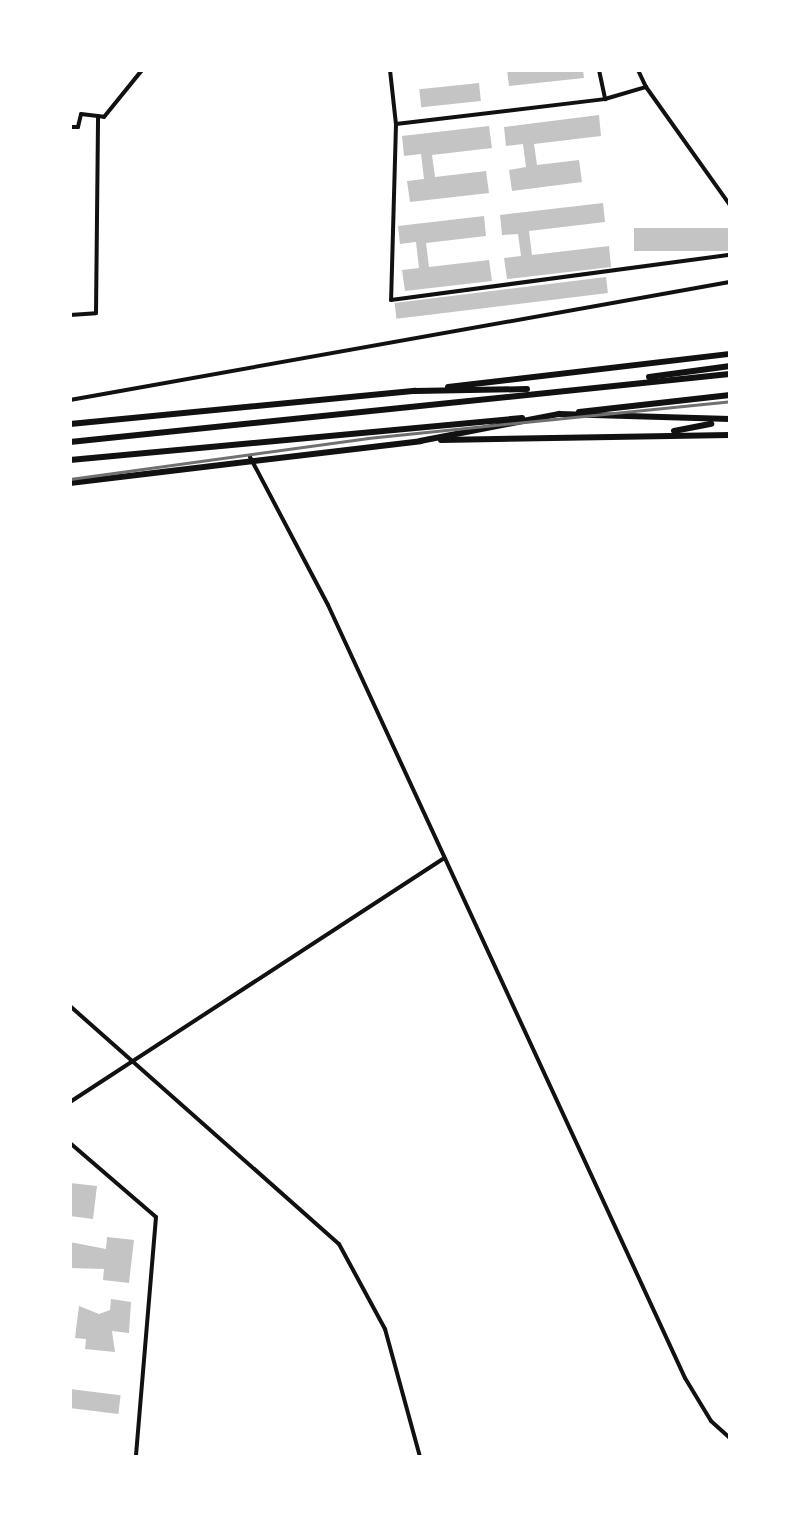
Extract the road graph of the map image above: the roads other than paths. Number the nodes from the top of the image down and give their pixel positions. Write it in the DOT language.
graph roads {
  1 [pos="142,70"];
  2 [pos="390,70"];
  3 [pos="599,70"];
  4 [pos="638,70"];
  5 [pos="646,87"];
  6 [pos="605,99"];
  7 [pos="98,116"];
  8 [pos="396,124"];
  9 [pos="70,127"];
  10 [pos="730,204"];
  11 [pos="730,254"];
  12 [pos="730,282"];
  13 [pos="70,315"];
  14 [pos="730,354"];
  15 [pos="730,366"];
  16 [pos="730,374"];
  17 [pos="564,389"];
  18 [pos="410,392"];
  19 [pos="730,395"];
  20 [pos="70,400"];
  21 [pos="558,414"];
  22 [pos="728,419"];
  23 [pos="70,424"];
  24 [pos="653,434"];
  25 [pos="730,435"];
  26 [pos="420,441"];
  27 [pos="70,442"];
  28 [pos="250,457"];
  29 [pos="70,460"];
  30 [pos="70,483"];
  31 [pos="444,858"];
  32 [pos="70,1006"];
  33 [pos="135,1060"];
  34 [pos="70,1102"];
  35 [pos="70,1142"];
  36 [pos="730,1438"];
  37 [pos="136,1457"];
  38 [pos="420,1457"];
  1 -- 7 [label="street"];
  2 -- 8 [label="street"];
  3 -- 6 [label="street"];
  4 -- 5 [label="street"];
  5 -- 6 [label="street"];
  5 -- 10 [label="street"];
  6 -- 8 [label="street"];
  7 -- 9 [label="street"];
  7 -- 13 [label="street"];
  8 -- 11 [label="street"];
  12 -- 20 [label="street"];
  14 -- 18 [label="highway"];
  15 -- 17 [label="highway"];
  16 -- 17 [label="highway"];
  17 -- 18 [label="highway"];
  17 -- 27 [label="highway"];
  18 -- 23 [label="highway"];
  19 -- 21 [label="highway"];
  21 -- 22 [label="highway"];
  21 -- 26 [label="highway"];
  21 -- 29 [label="highway"];
  22 -- 24 [label="highway"];
  24 -- 25 [label="highway"];
  24 -- 26 [label="highway"];
  26 -- 28 [label="highway"];
  28 -- 30 [label="highway"];
  28 -- 31 [label="street"];
  31 -- 33 [label="street"];
  31 -- 36 [label="street"];
  32 -- 33 [label="street"];
  33 -- 34 [label="street"];
  33 -- 38 [label="street"];
  35 -- 37 [label="street"];
}
